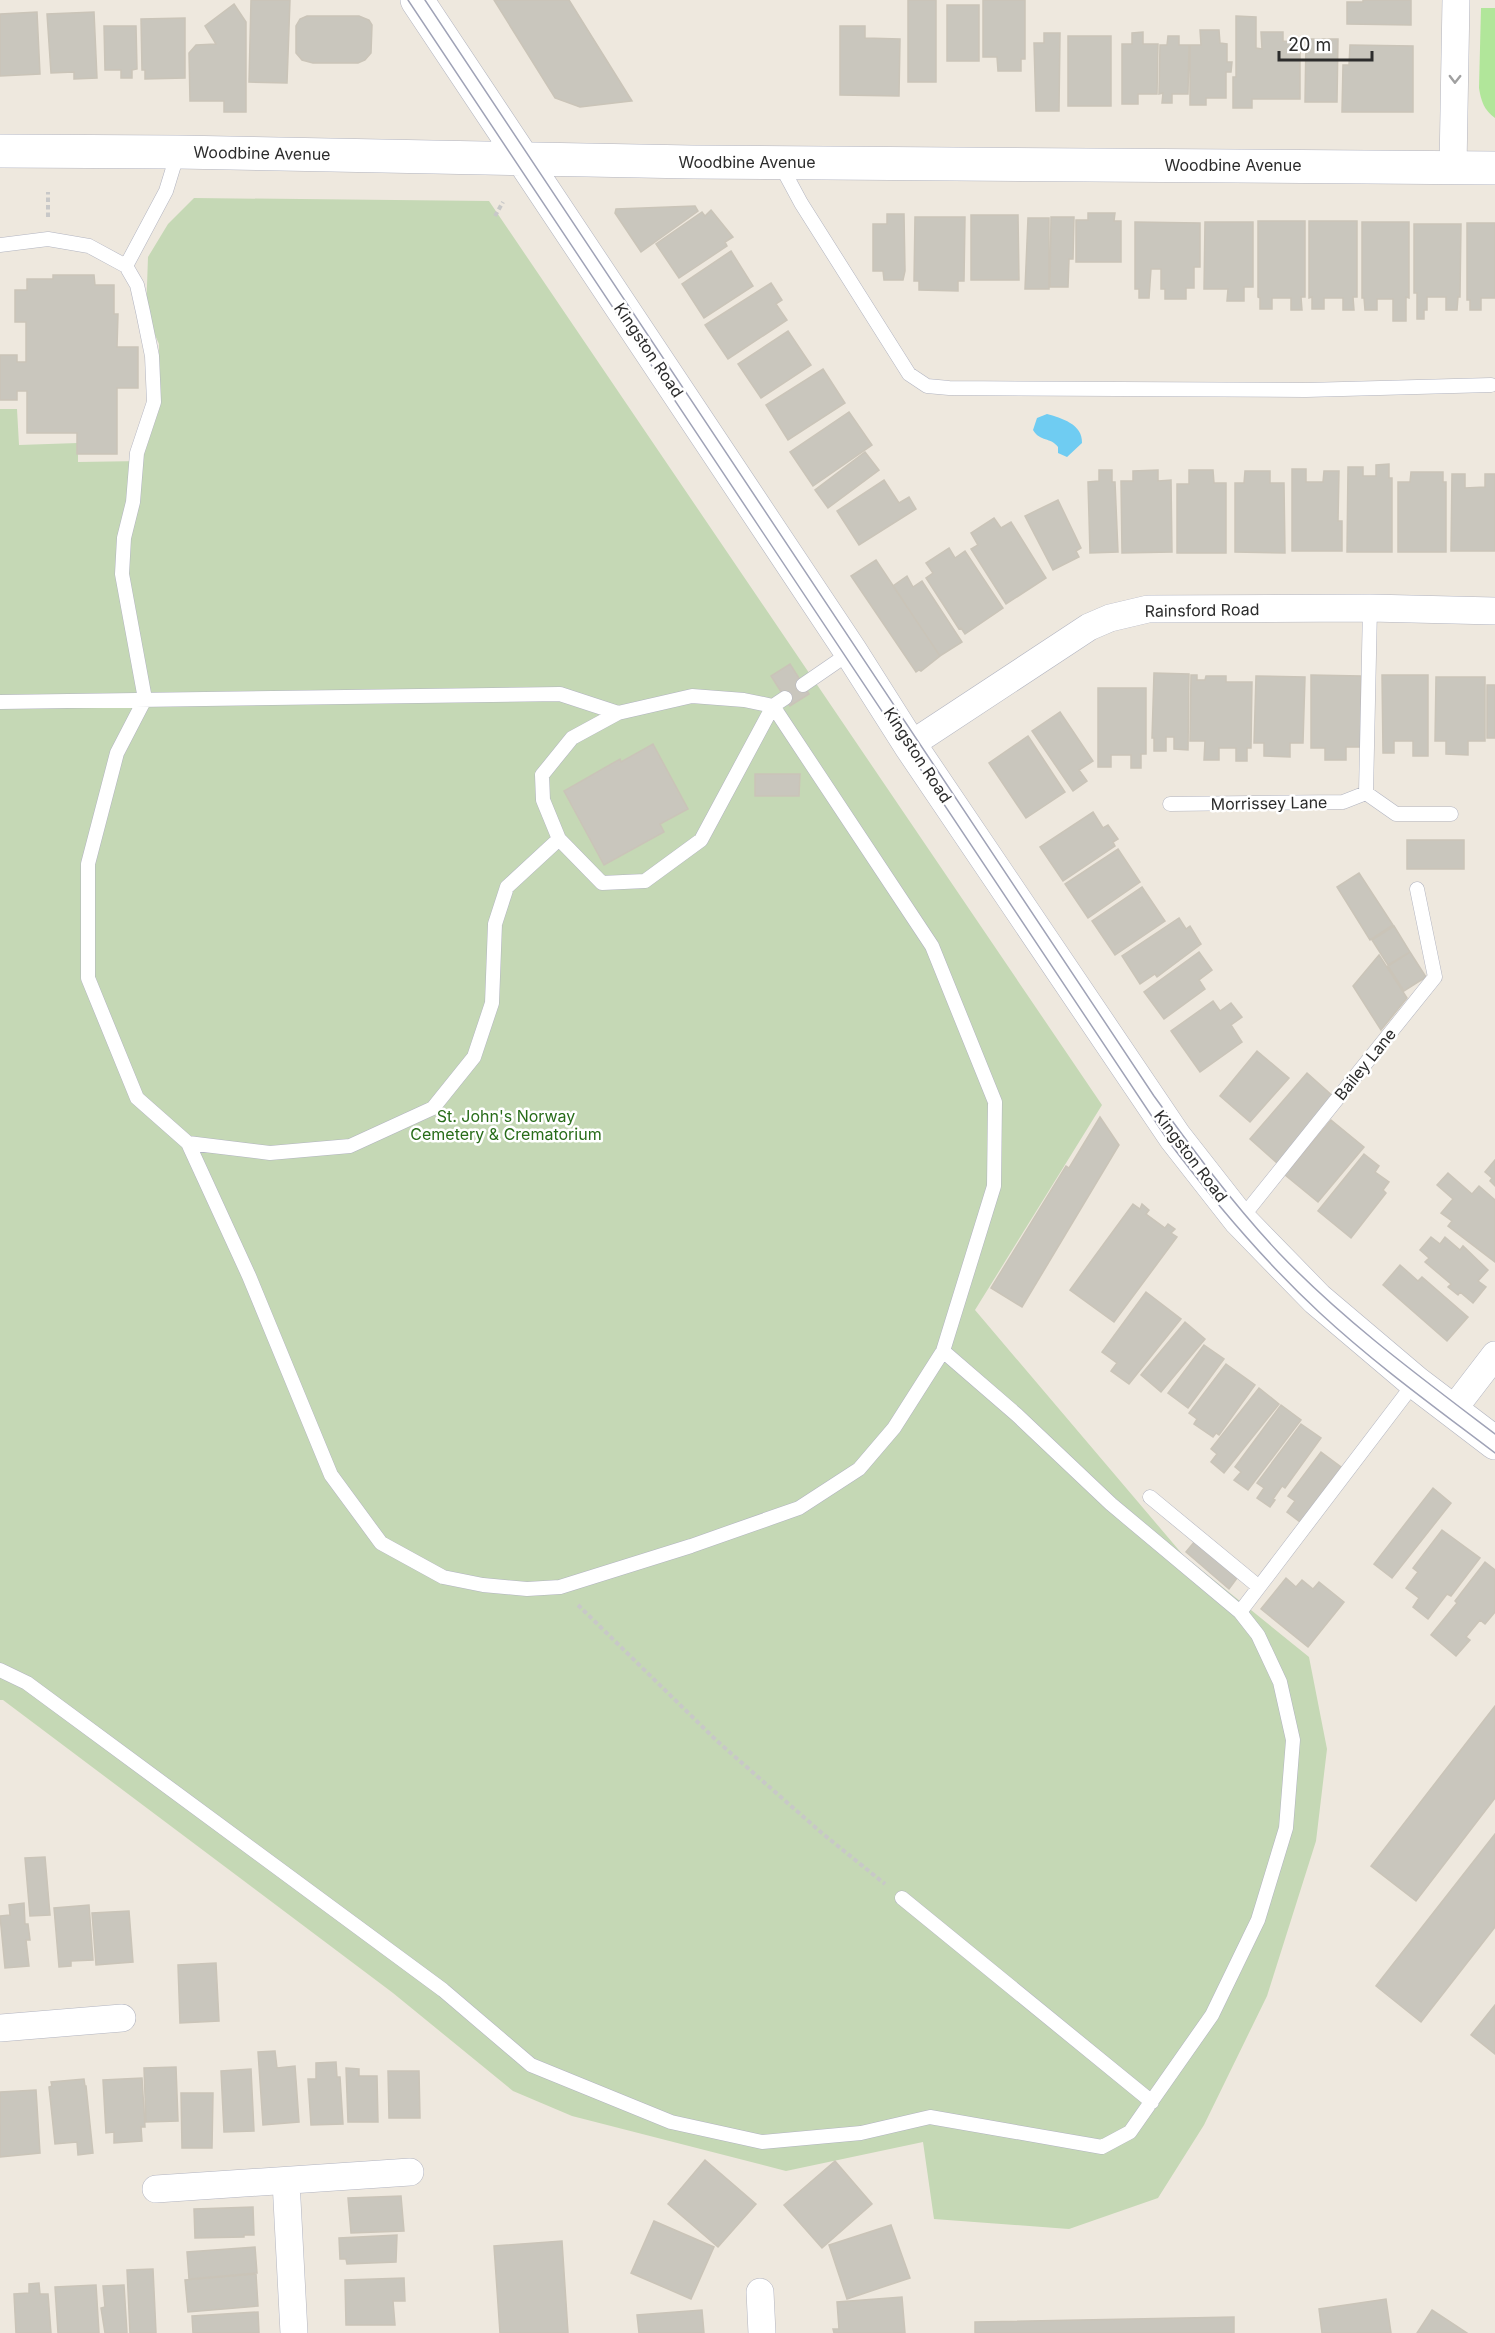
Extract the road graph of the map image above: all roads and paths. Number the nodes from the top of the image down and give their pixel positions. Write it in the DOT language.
graph roads {
  1 [pos="417,0"];
  2 [pos="1456,0"];
  3 [pos="0,151"];
  4 [pos="178,152"];
  5 [pos="522,159"];
  6 [pos="779,162"];
  7 [pos="1453,167"];
  8 [pos="1495,168"];
  9 [pos="48,192"];
  10 [pos="503,202"];
  11 [pos="495,216"];
  12 [pos="48,222"];
  13 [pos="0,245"];
  14 [pos="126,266"];
  15 [pos="1491,385"];
  16 [pos="1370,608"];
  17 [pos="1495,611"];
  18 [pos="851,652"];
  19 [pos="803,685"];
  20 [pos="785,698"];
  21 [pos="145,699"];
  22 [pos="0,702"];
  23 [pos="773,706"];
  24 [pos="618,713"];
  25 [pos="910,745"];
  26 [pos="1366,793"];
  27 [pos="1170,804"];
  28 [pos="1452,814"];
  29 [pos="559,839"];
  30 [pos="1417,889"];
  31 [pos="188,1143"];
  32 [pos="1240,1220"];
  33 [pos="943,1351"];
  34 [pos="1495,1355"];
  35 [pos="1415,1382"];
  36 [pos="1452,1410"];
  37 [pos="1495,1443"];
  38 [pos="1150,1497"];
  39 [pos="560,1587"];
  40 [pos="1259,1587"];
  41 [pos="1240,1612"];
  42 [pos="0,1670"];
  43 [pos="902,1898"];
  44 [pos="122,2018"];
  45 [pos="0,2028"];
  46 [pos="1152,2102"];
  47 [pos="410,2172"];
  48 [pos="286,2181"];
  49 [pos="156,2189"];
  50 [pos="760,2292"];
  51 [pos="294,2333"];
  52 [pos="762,2333"];
  1 -- 5 [label="main road, Kingston Road"];
  2 -- 7 [label="street, one-way"];
  3 -- 4 [label="main road, Woodbine Avenue"];
  4 -- 5 [label="main road, Woodbine Avenue"];
  4 -- 14 [label="lane"];
  5 -- 6 [label="main road, Woodbine Avenue"];
  5 -- 18 [label="main road, Kingston Road"];
  6 -- 7 [label="main road, Woodbine Avenue"];
  6 -- 15 [label="lane"];
  7 -- 8 [label="main road, Woodbine Avenue"];
  9 -- 12 [label="path"];
  10 -- 11 [label="path"];
  13 -- 14 [label="lane"];
  14 -- 21 [label="lane"];
  16 -- 17 [label="street, Rainsford Road"];
  16 -- 25 [label="street, Rainsford Road"];
  16 -- 26 [label="lane"];
  18 -- 19 [label="lane"];
  18 -- 25 [label="main road, Kingston Road"];
  20 -- 23 [label="lane"];
  21 -- 22 [label="lane"];
  21 -- 24 [label="lane"];
  21 -- 31 [label="lane"];
  23 -- 24 [label="lane"];
  23 -- 29 [label="lane"];
  23 -- 33 [label="lane"];
  24 -- 29 [label="lane"];
  25 -- 32 [label="main road, Kingston Road"];
  26 -- 27 [label="lane, Morrissey Lane"];
  26 -- 28 [label="lane"];
  29 -- 31 [label="lane"];
  30 -- 32 [label="lane, Bailey Lane"];
  31 -- 39 [label="lane"];
  32 -- 35 [label="main road, Kingston Road"];
  33 -- 39 [label="lane"];
  33 -- 41 [label="lane"];
  34 -- 36 [label="street"];
  35 -- 36 [label="main road, Kingston Road"];
  35 -- 40 [label="lane"];
  36 -- 37 [label="main road, Kingston Road"];
  38 -- 40 [label="lane"];
  39 -- 43 [label="path"];
  40 -- 41 [label="lane"];
  41 -- 46 [label="lane"];
  42 -- 46 [label="lane"];
  43 -- 46 [label="lane"];
  44 -- 45 [label="street"];
  47 -- 48 [label="street"];
  48 -- 49 [label="street"];
  48 -- 51 [label="street"];
  50 -- 52 [label="street"];
}
